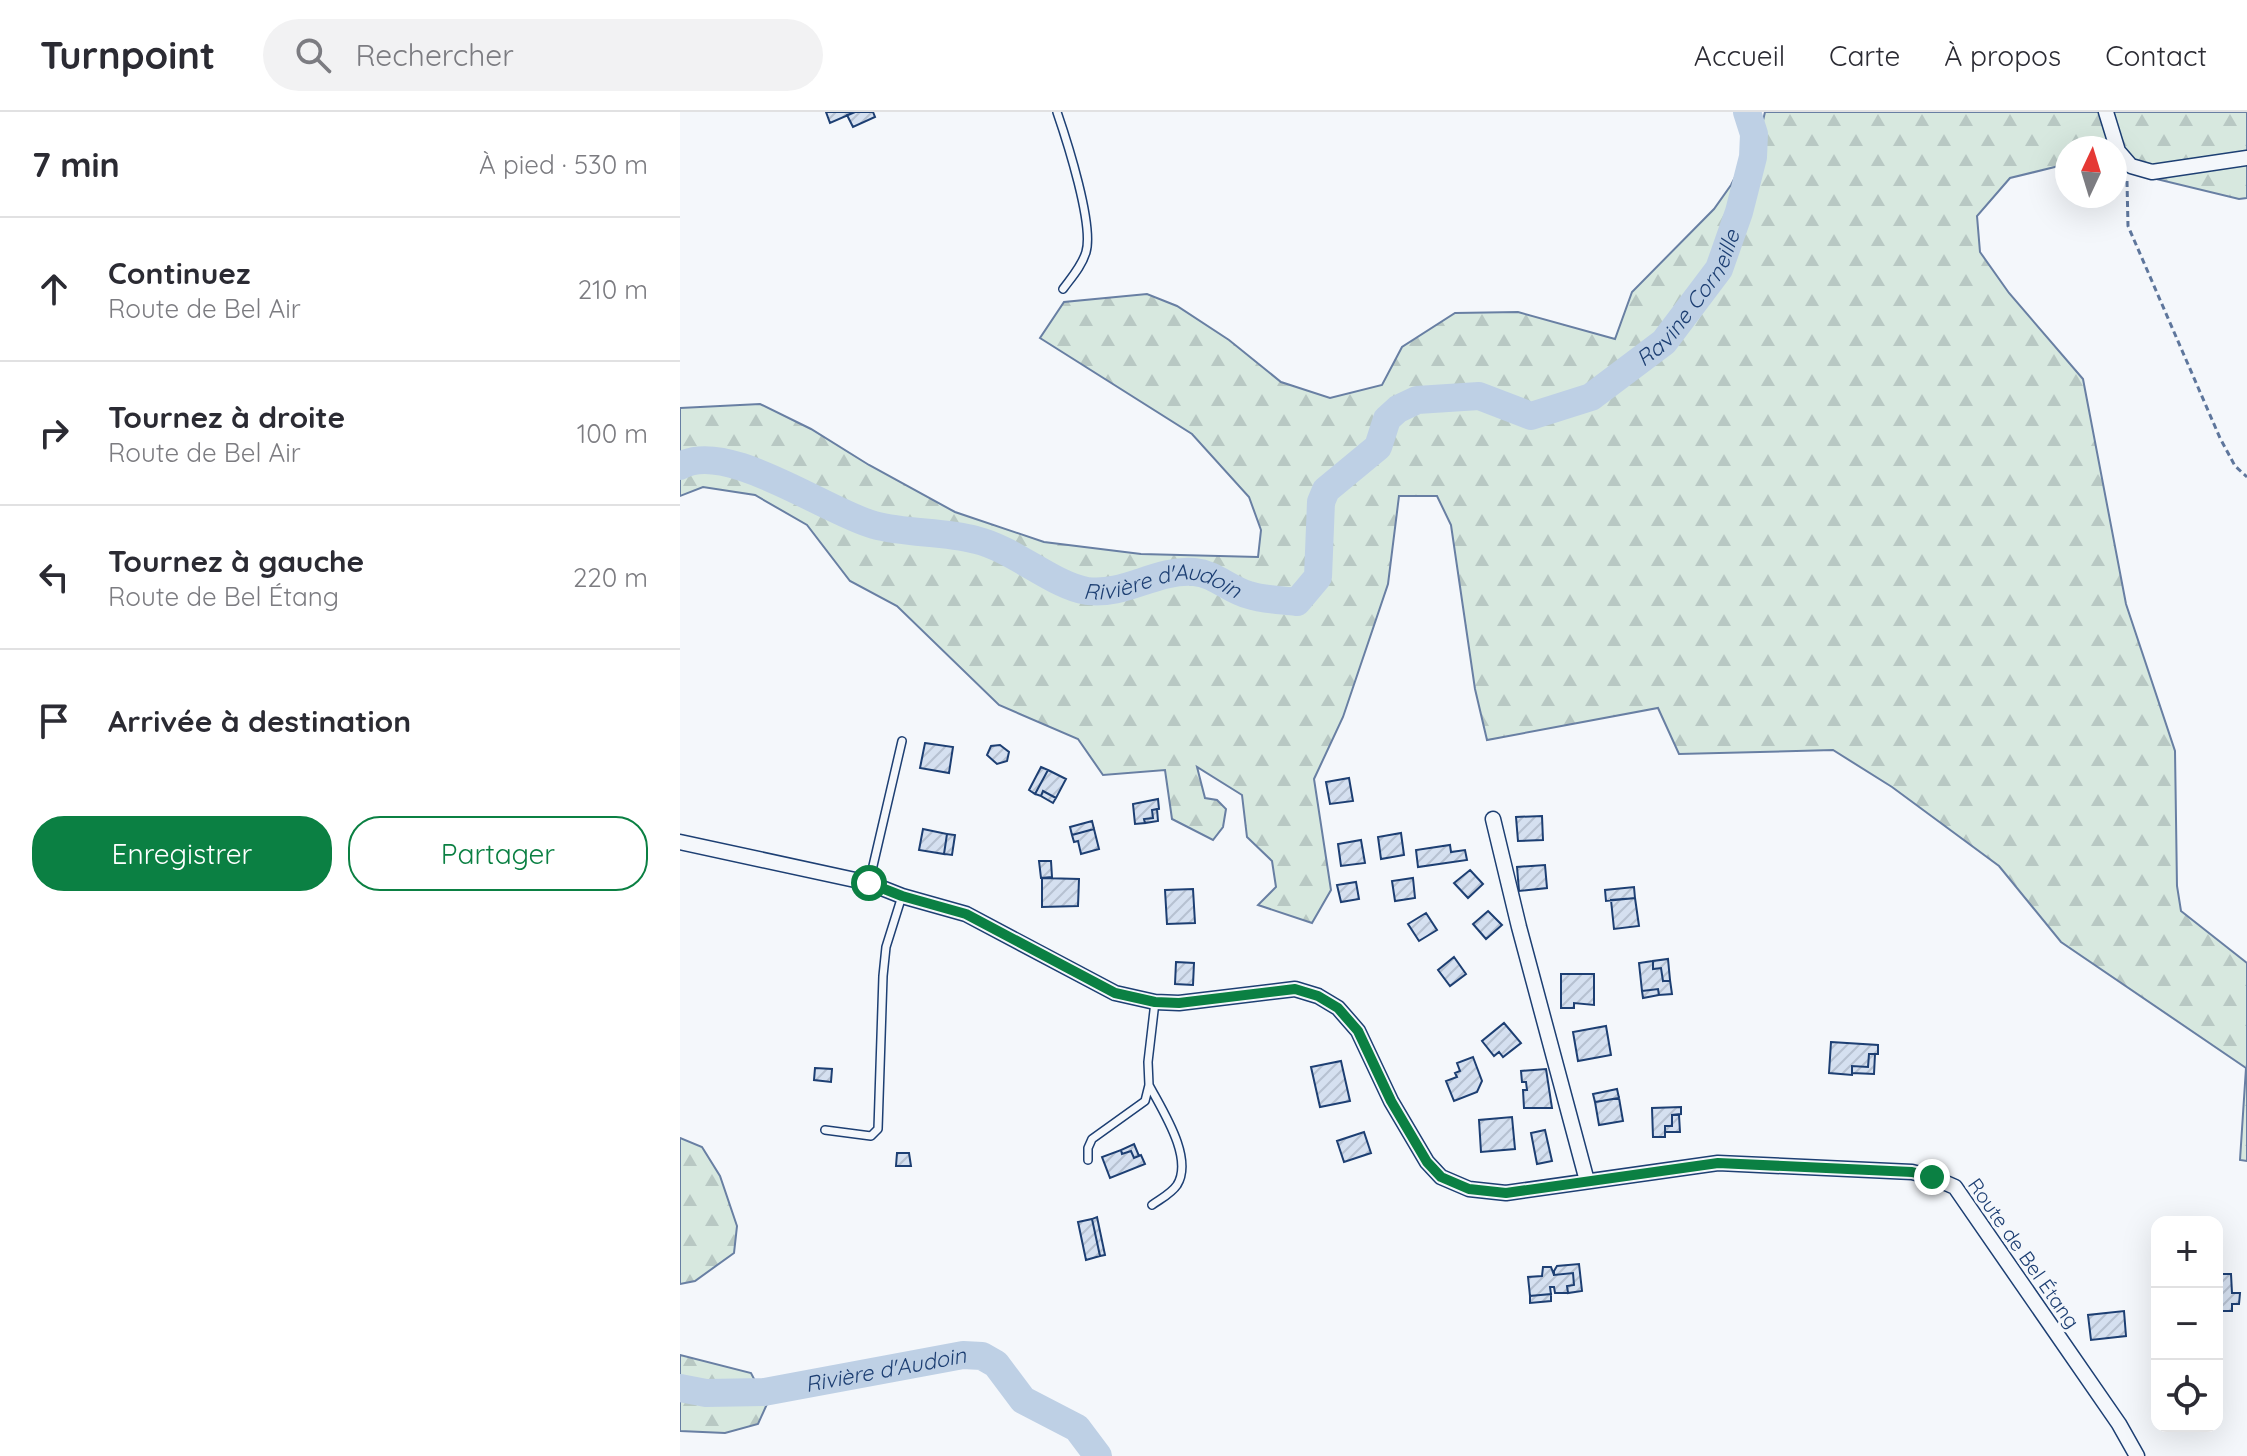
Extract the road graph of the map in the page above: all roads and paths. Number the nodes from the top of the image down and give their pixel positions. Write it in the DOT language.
graph roads {
  1 [pos="1057,112"];
  2 [pos="2106,112"];
  3 [pos="2247,158"];
  4 [pos="2131,166"];
  5 [pos="1063,289"];
  6 [pos="2247,477"];
  7 [pos="902,741"];
  8 [pos="1493,819"];
  9 [pos="680,842"];
  10 [pos="869,883"];
  11 [pos="902,896"];
  12 [pos="1155,1002"];
  13 [pos="1149,1085"];
  14 [pos="825,1130"];
  15 [pos="1088,1160"];
  16 [pos="1587,1181"];
  17 [pos="1152,1205"];
  18 [pos="2137,1456"];
  1 -- 5 [label="lane"];
  2 -- 4 [label="street"];
  3 -- 4 [label="street"];
  4 -- 6 [label="path"];
  7 -- 10 [label="lane"];
  8 -- 16 [label="street"];
  9 -- 10 [label="street"];
  10 -- 11 [label="street"];
  11 -- 12 [label="street"];
  11 -- 14 [label="lane"];
  12 -- 13 [label="lane"];
  12 -- 16 [label="street, Route de Bel Étang"];
  13 -- 15 [label="lane"];
  13 -- 17 [label="lane"];
  16 -- 18 [label="street, Route de Bel Étang"];
}
